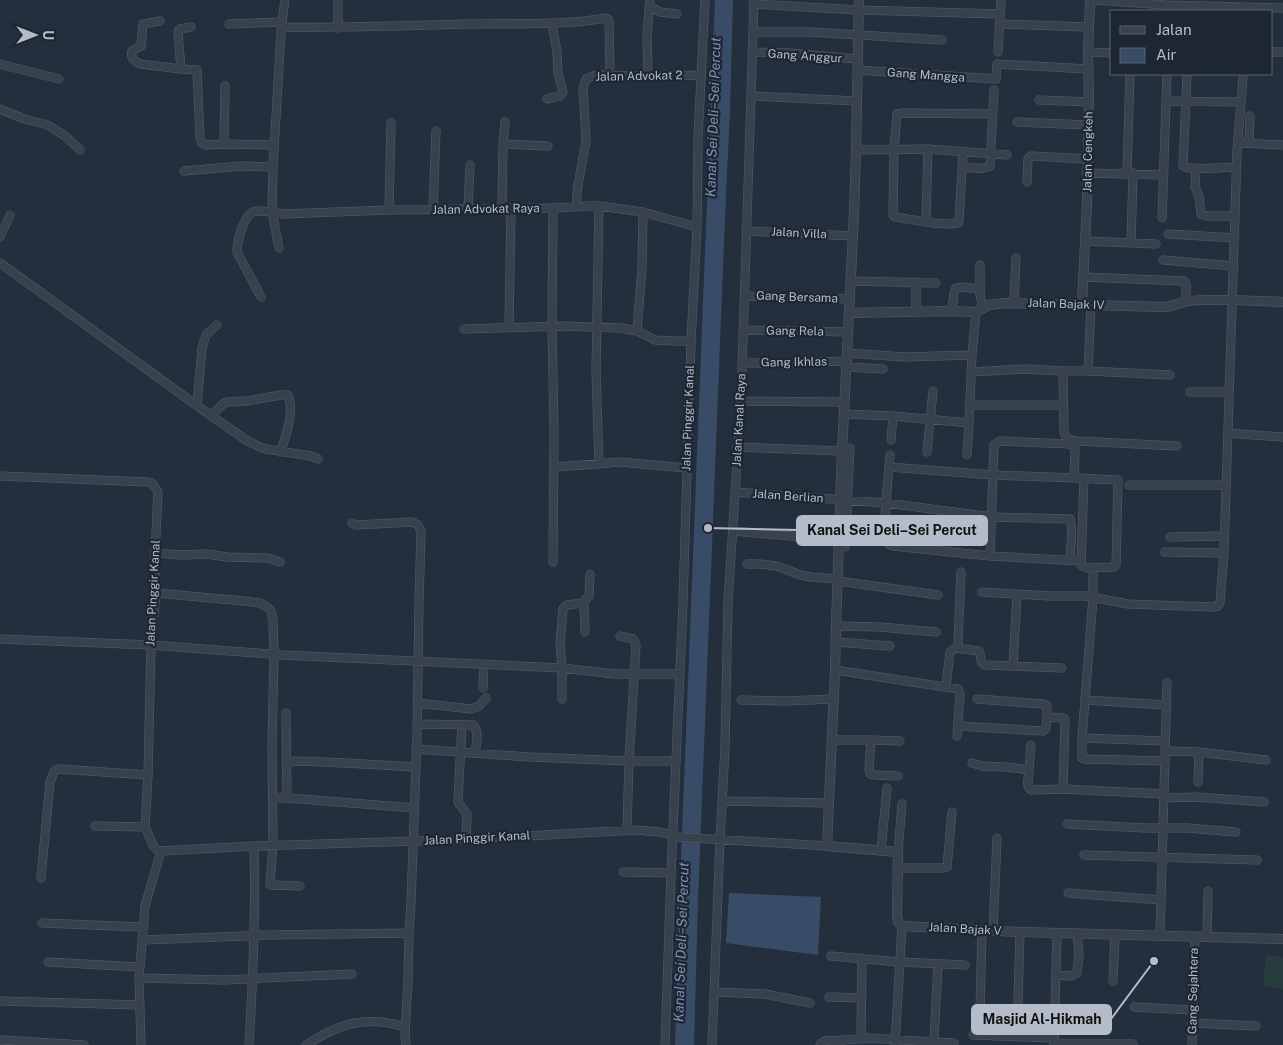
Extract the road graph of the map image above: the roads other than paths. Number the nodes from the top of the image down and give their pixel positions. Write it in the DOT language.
graph roads {
  1 [pos="285,0"];
  2 [pos="338,0"];
  3 [pos="705,0"];
  4 [pos="859,0"];
  5 [pos="1001,0"];
  6 [pos="1090,0"];
  7 [pos="1096,0"];
  8 [pos="753,2"];
  9 [pos="649,3"];
  10 [pos="1258,4"];
  11 [pos="1186,8"];
  12 [pos="1283,8"];
  13 [pos="858,10"];
  14 [pos="677,14"];
  15 [pos="1000,14"];
  16 [pos="160,21"];
  17 [pos="228,24"];
  18 [pos="552,24"];
  19 [pos="999,24"];
  20 [pos="281,25"];
  21 [pos="191,27"];
  22 [pos="1088,27"];
  23 [pos="338,28"];
  24 [pos="753,32"];
  25 [pos="858,35"];
  26 [pos="942,40"];
  27 [pos="753,52"];
  28 [pos="998,52"];
  29 [pos="1088,52"];
  30 [pos="1110,53"];
  31 [pos="857,59"];
  32 [pos="0,64"];
  33 [pos="181,69"];
  34 [pos="1088,69"];
  35 [pos="857,70"];
  36 [pos="610,75"];
  37 [pos="648,75"];
  38 [pos="701,75"];
  39 [pos="1130,75"];
  40 [pos="1167,75"];
  41 [pos="1187,75"];
  42 [pos="1243,78"];
  43 [pos="59,80"];
  44 [pos="225,86"];
  45 [pos="994,90"];
  46 [pos="751,96"];
  47 [pos="547,99"];
  48 [pos="1039,100"];
  49 [pos="1166,101"];
  50 [pos="857,102"];
  51 [pos="1089,102"];
  52 [pos="1185,102"];
  53 [pos="1242,102"];
  54 [pos="0,109"];
  55 [pos="993,114"];
  56 [pos="1250,116"];
  57 [pos="505,122"];
  58 [pos="1018,122"];
  59 [pos="392,123"];
  60 [pos="1088,125"];
  61 [pos="436,130"];
  62 [pos="1238,143"];
  63 [pos="1249,143"];
  64 [pos="224,144"];
  65 [pos="503,144"];
  66 [pos="274,145"];
  67 [pos="1283,145"];
  68 [pos="548,146"];
  69 [pos="894,149"];
  70 [pos="928,149"];
  71 [pos="80,150"];
  72 [pos="856,150"];
  73 [pos="962,152"];
  74 [pos="990,154"];
  75 [pos="1007,155"];
  76 [pos="1087,159"];
  77 [pos="470,165"];
  78 [pos="273,167"];
  79 [pos="962,167"];
  80 [pos="1236,167"];
  81 [pos="1196,168"];
  82 [pos="184,172"];
  83 [pos="1087,173"];
  84 [pos="1130,173"];
  85 [pos="1164,175"];
  86 [pos="1027,182"];
  87 [pos="576,206"];
  88 [pos="599,206"];
  89 [pos="511,208"];
  90 [pos="553,208"];
  91 [pos="468,209"];
  92 [pos="502,209"];
  93 [pos="389,210"];
  94 [pos="433,210"];
  95 [pos="272,212"];
  96 [pos="643,212"];
  97 [pos="10,215"];
  98 [pos="1236,216"];
  99 [pos="1162,218"];
  100 [pos="926,221"];
  101 [pos="697,227"];
  102 [pos="746,231"];
  103 [pos="1168,234"];
  104 [pos="853,236"];
  105 [pos="0,237"];
  106 [pos="1235,238"];
  107 [pos="1086,241"];
  108 [pos="1132,243"];
  109 [pos="1156,244"];
  110 [pos="279,248"];
  111 [pos="1016,258"];
  112 [pos="1164,260"];
  113 [pos="0,263"];
  114 [pos="980,265"];
  115 [pos="1234,266"];
  116 [pos="1083,277"];
  117 [pos="850,281"];
  118 [pos="916,282"];
  119 [pos="936,282"];
  120 [pos="980,289"];
  121 [pos="744,296"];
  122 [pos="261,297"];
  123 [pos="849,299"];
  124 [pos="1233,301"];
  125 [pos="1014,302"];
  126 [pos="1186,302"];
  127 [pos="1283,302"];
  128 [pos="1087,304"];
  129 [pos="979,310"];
  130 [pos="952,311"];
  131 [pos="916,312"];
  132 [pos="849,313"];
  133 [pos="217,325"];
  134 [pos="552,326"];
  135 [pos="509,328"];
  136 [pos="596,328"];
  137 [pos="464,329"];
  138 [pos="743,330"];
  139 [pos="637,331"];
  140 [pos="848,332"];
  141 [pos="690,341"];
  142 [pos="972,355"];
  143 [pos="847,360"];
  144 [pos="742,363"];
  145 [pos="883,369"];
  146 [pos="1063,371"];
  147 [pos="1088,371"];
  148 [pos="972,372"];
  149 [pos="1170,375"];
  150 [pos="933,391"];
  151 [pos="1190,392"];
  152 [pos="1229,392"];
  153 [pos="741,401"];
  154 [pos="845,402"];
  155 [pos="970,404"];
  156 [pos="1063,405"];
  157 [pos="197,406"];
  158 [pos="844,414"];
  159 [pos="211,416"];
  160 [pos="893,416"];
  161 [pos="930,418"];
  162 [pos="969,423"];
  163 [pos="1227,433"];
  164 [pos="1283,437"];
  165 [pos="891,440"];
  166 [pos="1177,446"];
  167 [pos="737,447"];
  168 [pos="846,450"];
  169 [pos="280,452"];
  170 [pos="927,452"];
  171 [pos="890,455"];
  172 [pos="967,455"];
  173 [pos="318,459"];
  174 [pos="599,464"];
  175 [pos="554,466"];
  176 [pos="889,467"];
  177 [pos="686,468"];
  178 [pos="994,475"];
  179 [pos="0,476"];
  180 [pos="1074,478"];
  181 [pos="1084,478"];
  182 [pos="1226,485"];
  183 [pos="1129,486"];
  184 [pos="735,492"];
  185 [pos="844,500"];
  186 [pos="886,503"];
  187 [pos="992,517"];
  188 [pos="352,524"];
  189 [pos="733,531"];
  190 [pos="1224,536"];
  191 [pos="1170,537"];
  192 [pos="842,544"];
  193 [pos="1165,552"];
  194 [pos="1224,552"];
  195 [pos="156,553"];
  196 [pos="990,556"];
  197 [pos="1070,560"];
  198 [pos="1081,561"];
  199 [pos="280,562"];
  200 [pos="553,562"];
  201 [pos="747,564"];
  202 [pos="1094,570"];
  203 [pos="961,572"];
  204 [pos="590,574"];
  205 [pos="838,580"];
  206 [pos="982,592"];
  207 [pos="156,593"];
  208 [pos="1016,594"];
  209 [pos="938,595"];
  210 [pos="1093,598"];
  211 [pos="584,602"];
  212 [pos="836,626"];
  213 [pos="585,632"];
  214 [pos="936,632"];
  215 [pos="620,636"];
  216 [pos="0,639"];
  217 [pos="836,642"];
  218 [pos="151,645"];
  219 [pos="890,646"];
  220 [pos="955,648"];
  221 [pos="274,654"];
  222 [pos="418,661"];
  223 [pos="484,664"];
  224 [pos="1013,666"];
  225 [pos="562,668"];
  226 [pos="1062,668"];
  227 [pos="836,670"];
  228 [pos="634,674"];
  229 [pos="679,674"];
  230 [pos="1167,683"];
  231 [pos="946,686"];
  232 [pos="483,688"];
  233 [pos="486,698"];
  234 [pos="562,699"];
  235 [pos="977,699"];
  236 [pos="741,700"];
  237 [pos="834,700"];
  238 [pos="1085,700"];
  239 [pos="418,703"];
  240 [pos="1166,705"];
  241 [pos="286,713"];
  242 [pos="1046,717"];
  243 [pos="418,724"];
  244 [pos="462,725"];
  245 [pos="958,726"];
  246 [pos="957,736"];
  247 [pos="1082,738"];
  248 [pos="832,740"];
  249 [pos="871,740"];
  250 [pos="900,740"];
  251 [pos="1165,741"];
  252 [pos="1031,745"];
  253 [pos="416,749"];
  254 [pos="460,752"];
  255 [pos="1166,752"];
  256 [pos="1199,752"];
  257 [pos="475,753"];
  258 [pos="1266,760"];
  259 [pos="286,761"];
  260 [pos="628,761"];
  261 [pos="676,761"];
  262 [pos="1165,762"];
  263 [pos="972,763"];
  264 [pos="416,766"];
  265 [pos="1029,770"];
  266 [pos="148,775"];
  267 [pos="898,776"];
  268 [pos="1198,782"];
  269 [pos="887,788"];
  270 [pos="1063,790"];
  271 [pos="1164,796"];
  272 [pos="273,798"];
  273 [pos="287,798"];
  274 [pos="722,801"];
  275 [pos="1264,802"];
  276 [pos="829,804"];
  277 [pos="902,804"];
  278 [pos="415,808"];
  279 [pos="952,812"];
  280 [pos="1067,824"];
  281 [pos="95,826"];
  282 [pos="145,827"];
  283 [pos="1164,827"];
  284 [pos="627,830"];
  285 [pos="1236,832"];
  286 [pos="675,837"];
  287 [pos="997,838"];
  288 [pos="466,840"];
  289 [pos="718,840"];
  290 [pos="413,841"];
  291 [pos="273,845"];
  292 [pos="254,846"];
  293 [pos="827,846"];
  294 [pos="882,850"];
  295 [pos="161,851"];
  296 [pos="898,852"];
  297 [pos="1084,855"];
  298 [pos="1163,858"];
  299 [pos="1257,860"];
  300 [pos="898,868"];
  301 [pos="623,872"];
  302 [pos="671,873"];
  303 [pos="41,878"];
  304 [pos="300,886"];
  305 [pos="1208,891"];
  306 [pos="1068,893"];
  307 [pos="1161,900"];
  308 [pos="42,924"];
  309 [pos="902,926"];
  310 [pos="144,927"];
  311 [pos="982,930"];
  312 [pos="993,931"];
  313 [pos="1020,932"];
  314 [pos="409,933"];
  315 [pos="1057,933"];
  316 [pos="1077,933"];
  317 [pos="1115,934"];
  318 [pos="254,936"];
  319 [pos="1160,936"];
  320 [pos="1194,936"];
  321 [pos="1207,936"];
  322 [pos="1283,939"];
  323 [pos="143,940"];
  324 [pos="831,956"];
  325 [pos="862,958"];
  326 [pos="48,962"];
  327 [pos="900,962"];
  328 [pos="938,964"];
  329 [pos="965,965"];
  330 [pos="140,967"];
  331 [pos="352,974"];
  332 [pos="1056,975"];
  333 [pos="139,978"];
  334 [pos="253,979"];
  335 [pos="1113,980"];
  336 [pos="714,992"];
  337 [pos="829,997"];
  338 [pos="862,998"];
  339 [pos="0,1000"];
  340 [pos="810,1003"];
  341 [pos="140,1005"];
  342 [pos="1134,1007"];
  343 [pos="980,1009"];
  344 [pos="1192,1010"];
  345 [pos="1192,1023"];
  346 [pos="1256,1026"];
  347 [pos="405,1027"];
  348 [pos="973,1035"];
  349 [pos="1017,1037"];
  350 [pos="860,1038"];
  351 [pos="0,1040"];
  352 [pos="831,1041"];
  353 [pos="896,1042"];
  354 [pos="934,1042"];
  355 [pos="1054,1042"];
  356 [pos="954,1043"];
  357 [pos="1134,1044"];
  358 [pos="84,1045"];
  359 [pos="141,1045"];
  360 [pos="249,1045"];
  361 [pos="306,1045"];
  362 [pos="406,1045"];
  363 [pos="665,1045"];
  364 [pos="712,1045"];
  365 [pos="820,1045"];
  366 [pos="840,1045"];
  367 [pos="1192,1045"];
  1 -- 20 [label="street"];
  2 -- 23 [label="street"];
  3 -- 38 [label="street, Jalan Pinggir Kanal"];
  4 -- 13 [label="street"];
  5 -- 15 [label="street"];
  6 -- 22 [label="street, Jalan Cengkeh"];
  7 -- 11 [label="street"];
  8 -- 13 [label="street"];
  8 -- 24 [label="street, Jalan Kanal Raya"];
  9 -- 14 [label="street"];
  9 -- 37 [label="street"];
  10 -- 11 [label="street"];
  10 -- 12 [label="street"];
  13 -- 15 [label="street"];
  13 -- 25 [label="street"];
  15 -- 19 [label="street"];
  16 -- 33 [label="street"];
  17 -- 20 [label="street"];
  18 -- 23 [label="street"];
  18 -- 36 [label="street"];
  18 -- 47 [label="street"];
  19 -- 22 [label="street"];
  19 -- 28 [label="street"];
  20 -- 23 [label="street"];
  20 -- 66 [label="street"];
  21 -- 33 [label="street"];
  22 -- 29 [label="street, Jalan Cengkeh"];
  24 -- 25 [label="street"];
  24 -- 27 [label="street, Jalan Kanal Raya"];
  25 -- 26 [label="street"];
  25 -- 31 [label="street"];
  27 -- 31 [label="street, Gang Anggur"];
  27 -- 46 [label="street, Jalan Kanal Raya"];
  29 -- 30 [label="street"];
  29 -- 34 [label="street, Jalan Cengkeh"];
  31 -- 35 [label="street"];
  32 -- 43 [label="street"];
  33 -- 64 [label="street"];
  34 -- 35 [label="street, Gang Mangga"];
  34 -- 51 [label="street, Jalan Cengkeh"];
  35 -- 50 [label="street"];
  36 -- 37 [label="street, Jalan Advokat 2"];
  36 -- 87 [label="street, Jalan Advokat 2"];
  37 -- 38 [label="street, Jalan Advokat 2"];
  38 -- 101 [label="street, Jalan Pinggir Kanal"];
  39 -- 84 [label="street"];
  40 -- 49 [label="street"];
  41 -- 52 [label="street"];
  42 -- 53 [label="street"];
  44 -- 64 [label="street"];
  45 -- 55 [label="street"];
  46 -- 50 [label="street"];
  46 -- 102 [label="street, Jalan Kanal Raya"];
  48 -- 51 [label="street"];
  49 -- 52 [label="street"];
  49 -- 85 [label="street"];
  50 -- 72 [label="street"];
  51 -- 60 [label="street, Jalan Cengkeh"];
  52 -- 53 [label="street"];
  52 -- 81 [label="street"];
  53 -- 62 [label="street"];
  54 -- 71 [label="street"];
  55 -- 69 [label="street"];
  55 -- 74 [label="street"];
  56 -- 63 [label="street"];
  57 -- 65 [label="street"];
  58 -- 60 [label="street"];
  59 -- 93 [label="street"];
  60 -- 76 [label="street, Jalan Cengkeh"];
  61 -- 94 [label="street"];
  62 -- 63 [label="street"];
  62 -- 80 [label="street"];
  63 -- 67 [label="street"];
  64 -- 66 [label="street"];
  65 -- 68 [label="street"];
  65 -- 92 [label="street"];
  66 -- 78 [label="street"];
  69 -- 70 [label="street"];
  69 -- 72 [label="street"];
  69 -- 100 [label="street"];
  70 -- 73 [label="street"];
  70 -- 100 [label="street"];
  72 -- 104 [label="street"];
  73 -- 74 [label="street"];
  73 -- 79 [label="street"];
  74 -- 75 [label="street"];
  74 -- 79 [label="street"];
  76 -- 83 [label="street, Jalan Cengkeh"];
  76 -- 86 [label="street"];
  77 -- 91 [label="street"];
  78 -- 82 [label="street"];
  78 -- 95 [label="street"];
  79 -- 100 [label="street"];
  80 -- 81 [label="street"];
  80 -- 98 [label="street"];
  81 -- 98 [label="street"];
  83 -- 84 [label="street"];
  83 -- 107 [label="street, Jalan Cengkeh"];
  84 -- 85 [label="street"];
  84 -- 108 [label="street"];
  85 -- 99 [label="street"];
  87 -- 88 [label="street, Jalan Advokat Raya"];
  87 -- 90 [label="street, Jalan Advokat Raya"];
  88 -- 96 [label="street, Jalan Advokat Raya"];
  88 -- 136 [label="street"];
  89 -- 90 [label="street, Jalan Advokat Raya"];
  89 -- 92 [label="street, Jalan Advokat Raya"];
  89 -- 135 [label="street"];
  90 -- 134 [label="street"];
  91 -- 92 [label="street, Jalan Advokat Raya"];
  91 -- 94 [label="street, Jalan Advokat Raya"];
  93 -- 94 [label="street, Jalan Advokat Raya"];
  93 -- 95 [label="street, Jalan Advokat Raya"];
  95 -- 110 [label="street"];
  95 -- 122 [label="street, Jalan Advokat Raya"];
  96 -- 101 [label="street, Jalan Advokat Raya"];
  96 -- 139 [label="street"];
  97 -- 105 [label="street"];
  98 -- 106 [label="street"];
  101 -- 141 [label="street, Jalan Pinggir Kanal"];
  102 -- 104 [label="street, Jalan Villa"];
  102 -- 121 [label="street, Jalan Kanal Raya"];
  103 -- 106 [label="street"];
  104 -- 117 [label="street"];
  106 -- 115 [label="street"];
  107 -- 108 [label="street"];
  107 -- 116 [label="street, Jalan Cengkeh"];
  108 -- 109 [label="street"];
  111 -- 125 [label="street"];
  112 -- 115 [label="street"];
  113 -- 157 [label="street"];
  114 -- 120 [label="street"];
  115 -- 124 [label="street"];
  116 -- 126 [label="street"];
  116 -- 128 [label="street, Jalan Cengkeh"];
  117 -- 118 [label="street"];
  117 -- 123 [label="street"];
  118 -- 119 [label="street"];
  118 -- 131 [label="street"];
  120 -- 129 [label="street"];
  120 -- 130 [label="street"];
  121 -- 123 [label="street, Gang Bersama"];
  121 -- 138 [label="street, Jalan Kanal Raya"];
  123 -- 132 [label="street"];
  124 -- 126 [label="street, Jalan Bajak IV"];
  124 -- 127 [label="street, Jalan Bajak IV"];
  124 -- 152 [label="street"];
  125 -- 128 [label="street, Jalan Bajak IV"];
  125 -- 129 [label="street, Jalan Bajak IV"];
  126 -- 128 [label="street, Jalan Bajak IV"];
  128 -- 147 [label="street"];
  129 -- 130 [label="street, Jalan Bajak IV"];
  129 -- 142 [label="street"];
  130 -- 131 [label="street, Jalan Bajak IV"];
  131 -- 132 [label="street, Jalan Bajak IV"];
  132 -- 140 [label="street"];
  133 -- 157 [label="street"];
  134 -- 135 [label="street"];
  134 -- 136 [label="street"];
  134 -- 175 [label="street"];
  135 -- 137 [label="street"];
  136 -- 139 [label="street"];
  136 -- 174 [label="street"];
  138 -- 140 [label="street, Gang Rela"];
  138 -- 144 [label="street, Jalan Kanal Raya"];
  139 -- 141 [label="street"];
  140 -- 143 [label="street"];
  141 -- 177 [label="street, Jalan Pinggir Kanal"];
  142 -- 143 [label="street"];
  142 -- 148 [label="street"];
  143 -- 144 [label="street, Gang Ikhlas"];
  143 -- 145 [label="street"];
  143 -- 154 [label="street"];
  144 -- 153 [label="street, Jalan Kanal Raya"];
  146 -- 147 [label="street"];
  146 -- 148 [label="street"];
  146 -- 156 [label="street"];
  147 -- 149 [label="street"];
  148 -- 155 [label="street"];
  150 -- 161 [label="street"];
  151 -- 152 [label="street"];
  152 -- 163 [label="street"];
  153 -- 154 [label="street"];
  153 -- 167 [label="street, Jalan Kanal Raya"];
  154 -- 158 [label="street"];
  155 -- 156 [label="street"];
  155 -- 162 [label="street"];
  156 -- 166 [label="street"];
  157 -- 159 [label="street"];
  158 -- 160 [label="street"];
  158 -- 168 [label="street"];
  159 -- 169 [label="street"];
  159 -- 169 [label="street"];
  160 -- 161 [label="street"];
  160 -- 165 [label="street"];
  161 -- 162 [label="street"];
  161 -- 170 [label="street"];
  162 -- 172 [label="street"];
  163 -- 164 [label="street"];
  163 -- 182 [label="street"];
  167 -- 168 [label="street"];
  167 -- 184 [label="street, Jalan Kanal Raya"];
  168 -- 185 [label="street"];
  169 -- 173 [label="street"];
  171 -- 176 [label="street"];
  174 -- 175 [label="street"];
  174 -- 177 [label="street"];
  175 -- 200 [label="street"];
  176 -- 178 [label="street"];
  176 -- 186 [label="street"];
  177 -- 229 [label="street, Jalan Pinggir Kanal"];
  178 -- 180 [label="street"];
  178 -- 180 [label="street"];
  178 -- 187 [label="street"];
  179 -- 195 [label="street, Jalan Pinggir Kanal"];
  180 -- 181 [label="street"];
  181 -- 198 [label="street"];
  181 -- 198 [label="street"];
  182 -- 183 [label="street"];
  182 -- 190 [label="street"];
  184 -- 185 [label="street, Jalan Berlian"];
  184 -- 189 [label="street, Jalan Kanal Raya"];
  185 -- 186 [label="street, Jalan Berlian"];
  185 -- 192 [label="street"];
  186 -- 187 [label="street, Jalan Berlian"];
  186 -- 196 [label="street"];
  187 -- 196 [label="street"];
  187 -- 197 [label="street, Jalan Berlian"];
  188 -- 222 [label="street"];
  189 -- 192 [label="street"];
  189 -- 274 [label="street, Jalan Kanal Raya"];
  190 -- 191 [label="street"];
  190 -- 194 [label="street"];
  192 -- 205 [label="street"];
  193 -- 194 [label="street"];
  194 -- 210 [label="street"];
  195 -- 199 [label="street"];
  195 -- 207 [label="street, Jalan Pinggir Kanal"];
  196 -- 197 [label="street"];
  197 -- 198 [label="street"];
  201 -- 205 [label="street"];
  202 -- 210 [label="street"];
  203 -- 220 [label="street"];
  204 -- 211 [label="street"];
  205 -- 209 [label="street"];
  205 -- 212 [label="street"];
  206 -- 208 [label="street"];
  207 -- 218 [label="street, Jalan Pinggir Kanal"];
  207 -- 221 [label="street"];
  208 -- 210 [label="street"];
  208 -- 224 [label="street"];
  210 -- 238 [label="street"];
  211 -- 213 [label="street"];
  211 -- 225 [label="street"];
  212 -- 214 [label="street"];
  212 -- 217 [label="street"];
  215 -- 228 [label="street"];
  216 -- 218 [label="street"];
  217 -- 219 [label="street"];
  217 -- 227 [label="street"];
  218 -- 221 [label="street"];
  218 -- 266 [label="street, Jalan Pinggir Kanal"];
  220 -- 224 [label="street"];
  220 -- 231 [label="street"];
  221 -- 222 [label="street"];
  221 -- 272 [label="street"];
  222 -- 223 [label="street"];
  222 -- 239 [label="street"];
  223 -- 225 [label="street"];
  223 -- 232 [label="street"];
  224 -- 226 [label="street"];
  225 -- 228 [label="street"];
  225 -- 234 [label="street"];
  227 -- 231 [label="street"];
  227 -- 237 [label="street"];
  228 -- 229 [label="street"];
  228 -- 260 [label="street"];
  229 -- 261 [label="street, Jalan Pinggir Kanal"];
  230 -- 240 [label="street"];
  231 -- 245 [label="street"];
  233 -- 239 [label="street"];
  235 -- 242 [label="street"];
  236 -- 237 [label="street"];
  237 -- 248 [label="street"];
  238 -- 240 [label="street"];
  238 -- 247 [label="street"];
  239 -- 243 [label="street"];
  240 -- 251 [label="street"];
  241 -- 259 [label="street"];
  242 -- 245 [label="street"];
  242 -- 270 [label="street"];
  243 -- 244 [label="street"];
  243 -- 253 [label="street"];
  244 -- 254 [label="street"];
  244 -- 257 [label="street"];
  245 -- 246 [label="street"];
  247 -- 251 [label="street"];
  247 -- 262 [label="street"];
  248 -- 249 [label="street"];
  248 -- 276 [label="street"];
  249 -- 250 [label="street"];
  249 -- 267 [label="street"];
  251 -- 255 [label="street"];
  252 -- 265 [label="street"];
  253 -- 254 [label="street"];
  253 -- 264 [label="street"];
  254 -- 257 [label="street"];
  254 -- 288 [label="street"];
  255 -- 256 [label="street"];
  255 -- 262 [label="street"];
  256 -- 258 [label="street"];
  256 -- 268 [label="street"];
  257 -- 260 [label="street"];
  259 -- 264 [label="street"];
  259 -- 273 [label="street"];
  260 -- 261 [label="street"];
  260 -- 284 [label="street"];
  261 -- 286 [label="street, Jalan Pinggir Kanal"];
  262 -- 271 [label="street"];
  263 -- 265 [label="street"];
  264 -- 278 [label="street"];
  265 -- 270 [label="street"];
  266 -- 282 [label="street, Jalan Pinggir Kanal"];
  266 -- 303 [label="street"];
  269 -- 294 [label="street"];
  270 -- 271 [label="street"];
  271 -- 275 [label="street"];
  271 -- 283 [label="street"];
  272 -- 273 [label="street"];
  272 -- 291 [label="street"];
  273 -- 278 [label="street"];
  274 -- 276 [label="street"];
  274 -- 289 [label="street, Jalan Kanal Raya"];
  276 -- 293 [label="street"];
  277 -- 296 [label="street"];
  278 -- 290 [label="street"];
  279 -- 300 [label="street"];
  280 -- 283 [label="street"];
  281 -- 282 [label="street"];
  282 -- 295 [label="street"];
  283 -- 285 [label="street"];
  283 -- 298 [label="street"];
  284 -- 286 [label="street, Jalan Pinggir Kanal"];
  284 -- 288 [label="street, Jalan Pinggir Kanal"];
  286 -- 289 [label="street"];
  286 -- 302 [label="street, Jalan Pinggir Kanal"];
  287 -- 312 [label="street"];
  288 -- 290 [label="street, Jalan Pinggir Kanal"];
  289 -- 293 [label="street"];
  289 -- 336 [label="street"];
  290 -- 291 [label="street, Jalan Pinggir Kanal"];
  290 -- 314 [label="street"];
  291 -- 292 [label="street, Jalan Pinggir Kanal"];
  291 -- 304 [label="street"];
  292 -- 295 [label="street, Jalan Pinggir Kanal"];
  292 -- 318 [label="street"];
  293 -- 294 [label="street"];
  294 -- 296 [label="street"];
  295 -- 310 [label="street"];
  296 -- 300 [label="street"];
  297 -- 298 [label="street"];
  298 -- 299 [label="street"];
  298 -- 307 [label="street"];
  300 -- 309 [label="street"];
  301 -- 302 [label="street"];
  302 -- 363 [label="street, Jalan Pinggir Kanal"];
  305 -- 321 [label="street"];
  306 -- 307 [label="street"];
  307 -- 319 [label="street"];
  308 -- 310 [label="street"];
  309 -- 311 [label="street, Jalan Bajak V"];
  309 -- 327 [label="street"];
  310 -- 323 [label="street"];
  311 -- 312 [label="street, Jalan Bajak V"];
  311 -- 343 [label="street"];
  312 -- 313 [label="street, Jalan Bajak V"];
  313 -- 315 [label="street, Jalan Bajak V"];
  313 -- 349 [label="street"];
  314 -- 318 [label="street"];
  314 -- 347 [label="street"];
  315 -- 316 [label="street, Jalan Bajak V"];
  315 -- 332 [label="street"];
  316 -- 317 [label="street, Jalan Bajak V"];
  316 -- 332 [label="street"];
  317 -- 319 [label="street, Jalan Bajak V"];
  317 -- 335 [label="street"];
  318 -- 323 [label="street"];
  318 -- 334 [label="street"];
  319 -- 320 [label="street, Jalan Bajak V"];
  320 -- 321 [label="street, Jalan Bajak V"];
  320 -- 344 [label="street, Gang Sejahtera"];
  321 -- 322 [label="street, Jalan Bajak V"];
  323 -- 330 [label="street"];
  324 -- 325 [label="street"];
  325 -- 327 [label="street"];
  325 -- 338 [label="street"];
  326 -- 330 [label="street"];
  327 -- 328 [label="street"];
  327 -- 353 [label="street"];
  328 -- 329 [label="street"];
  328 -- 354 [label="street"];
  330 -- 333 [label="street"];
  331 -- 334 [label="street"];
  332 -- 355 [label="street"];
  333 -- 334 [label="street"];
  333 -- 341 [label="street"];
  334 -- 360 [label="street"];
  336 -- 340 [label="street"];
  336 -- 364 [label="street"];
  337 -- 338 [label="street"];
  338 -- 350 [label="street"];
  339 -- 341 [label="street"];
  341 -- 359 [label="street"];
  342 -- 344 [label="street"];
  344 -- 345 [label="street, Gang Sejahtera"];
  345 -- 346 [label="street"];
  345 -- 367 [label="street, Gang Sejahtera"];
  347 -- 361 [label="street"];
  347 -- 362 [label="street"];
  348 -- 349 [label="street"];
  349 -- 355 [label="street"];
  350 -- 352 [label="street"];
  350 -- 353 [label="street"];
  351 -- 358 [label="street"];
  352 -- 365 [label="street"];
  352 -- 366 [label="street"];
  353 -- 354 [label="street"];
  354 -- 356 [label="street"];
  355 -- 357 [label="street"];
}
